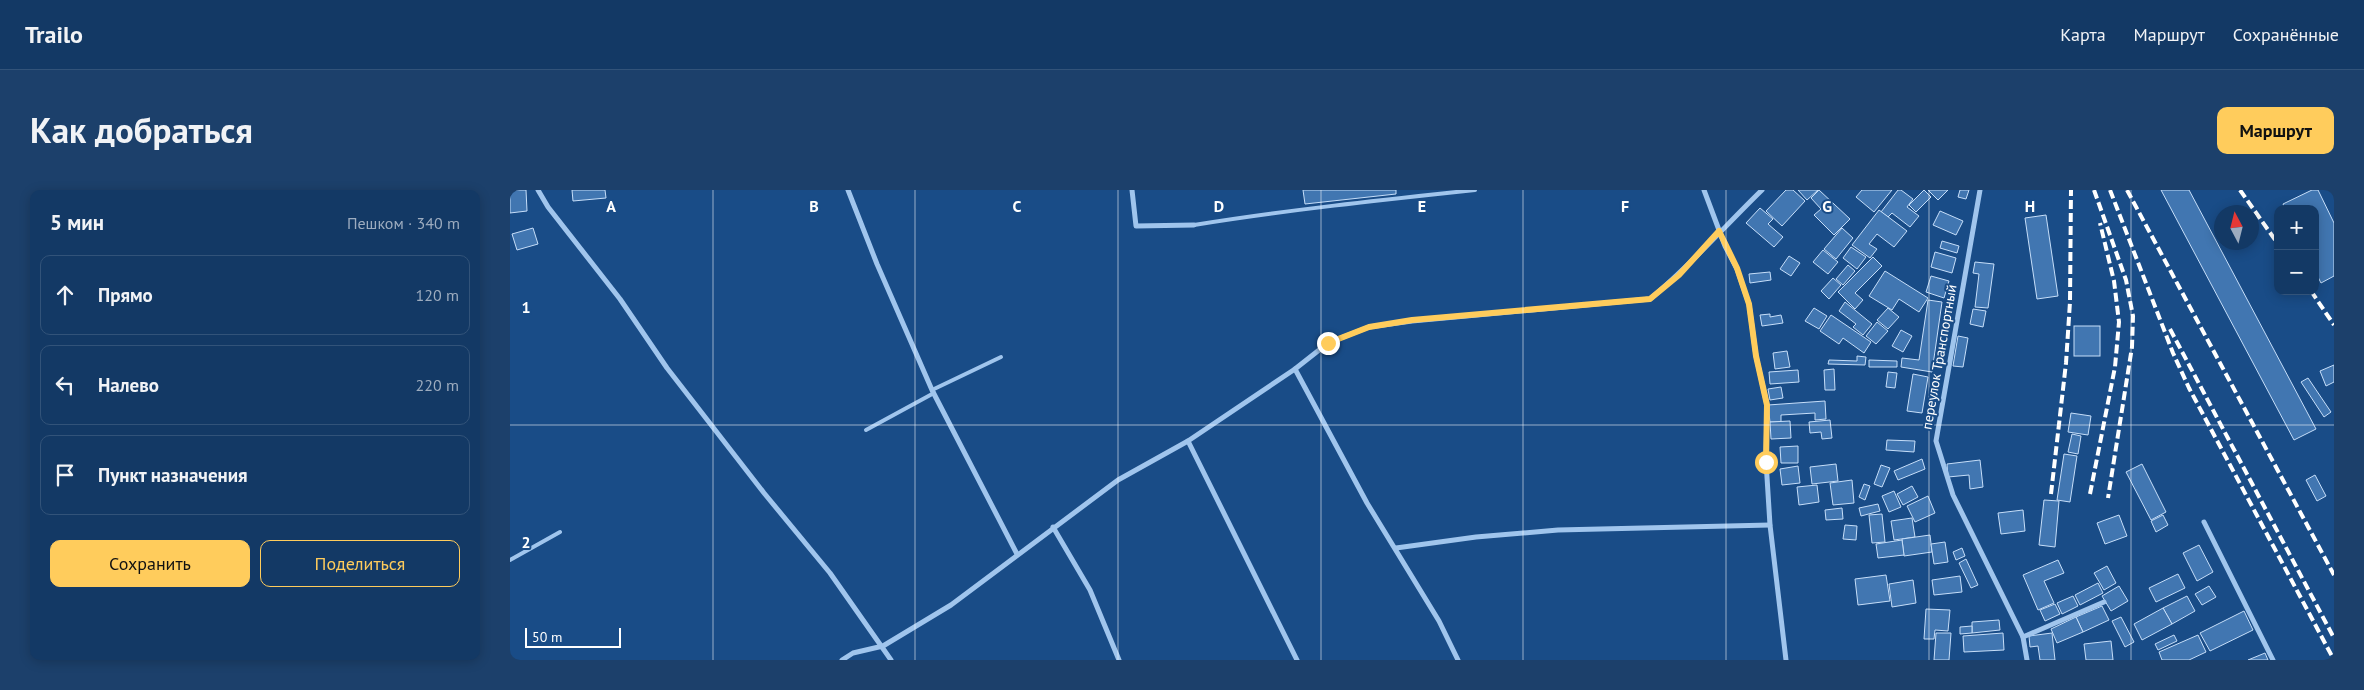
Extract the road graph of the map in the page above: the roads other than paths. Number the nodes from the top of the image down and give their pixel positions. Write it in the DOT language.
graph roads {
  1 [pos="538,190"];
  2 [pos="848,190"];
  3 [pos="1132,190"];
  4 [pos="1475,190"];
  5 [pos="1704,190"];
  6 [pos="1762,190"];
  7 [pos="1980,190"];
  8 [pos="1194,225"];
  9 [pos="1719,231"];
  10 [pos="1001,357"];
  11 [pos="1295,369"];
  12 [pos="933,392"];
  13 [pos="866,430"];
  14 [pos="1188,441"];
  15 [pos="2204,522"];
  16 [pos="1770,525"];
  17 [pos="1053,527"];
  18 [pos="560,532"];
  19 [pos="1396,548"];
  20 [pos="1017,554"];
  21 [pos="510,560"];
  22 [pos="2104,602"];
  23 [pos="2023,637"];
  24 [pos="883,646"];
  25 [pos="842,660"];
  26 [pos="891,660"];
  27 [pos="1119,660"];
  28 [pos="1297,660"];
  29 [pos="1458,660"];
  30 [pos="1786,660"];
  31 [pos="2027,660"];
  32 [pos="2273,660"];
  1 -- 24 [label="street"];
  2 -- 12 [label="street"];
  3 -- 8 [label="street"];
  4 -- 8 [label="lane"];
  5 -- 9 [label="street"];
  6 -- 9 [label="street"];
  7 -- 23 [label="street, переулок Транспортный"];
  9 -- 11 [label="street"];
  9 -- 16 [label="street"];
  10 -- 12 [label="lane"];
  11 -- 14 [label="street"];
  11 -- 19 [label="street"];
  12 -- 13 [label="lane"];
  12 -- 20 [label="street"];
  14 -- 17 [label="street"];
  14 -- 28 [label="street"];
  15 -- 32 [label="street"];
  16 -- 19 [label="street"];
  16 -- 30 [label="street"];
  17 -- 20 [label="street"];
  17 -- 27 [label="street"];
  18 -- 21 [label="lane"];
  19 -- 29 [label="street"];
  20 -- 24 [label="street"];
  22 -- 23 [label="street"];
  23 -- 31 [label="street, переулок Транспортный"];
  24 -- 25 [label="street"];
  24 -- 26 [label="street"];
}
